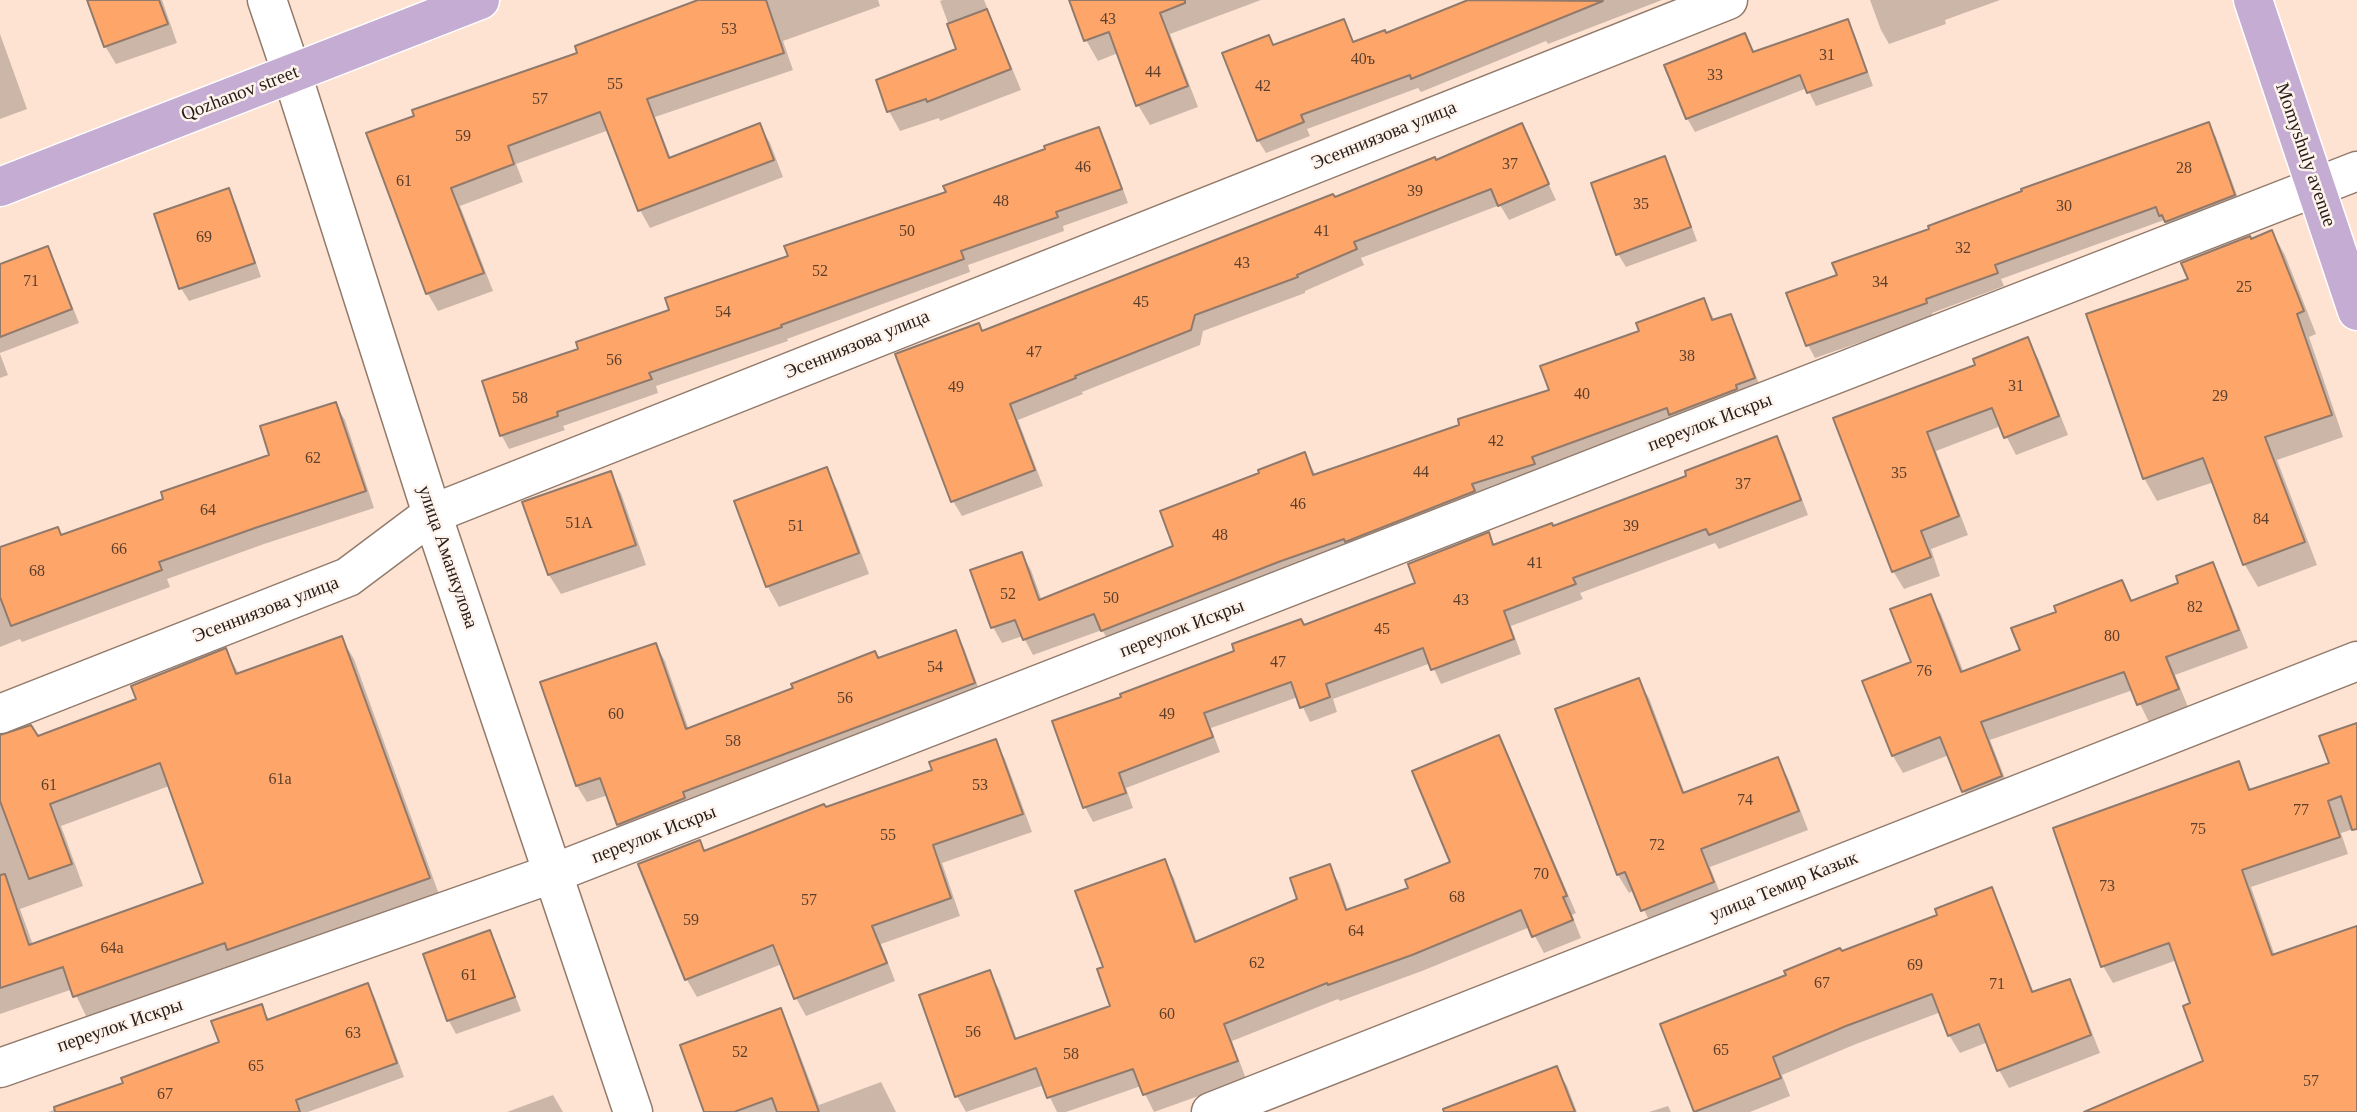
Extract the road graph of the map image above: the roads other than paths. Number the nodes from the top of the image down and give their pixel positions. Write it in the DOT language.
graph roads {
  1 [pos="267,0"];
  2 [pos="480,0"];
  3 [pos="1728,0"];
  4 [pos="2253,0"];
  5 [pos="292,74"];
  6 [pos="2357,171"];
  7 [pos="0,187"];
  8 [pos="2316,188"];
  9 [pos="2357,311"];
  10 [pos="432,514"];
  11 [pos="2357,661"];
  12 [pos="0,714"];
  13 [pos="554,873"];
  14 [pos="0,1068"];
  15 [pos="634,1112"];
  16 [pos="1211,1112"];
  1 -- 5 [label="street, улица Аманкулова"];
  2 -- 5 [label="main road, Qozhanov street"];
  3 -- 10 [label="street, Эсенниязова улица"];
  4 -- 8 [label="main road, Momyshuly avenue"];
  5 -- 7 [label="main road, Qozhanov street"];
  5 -- 10 [label="street, улица Аманкулова"];
  6 -- 8 [label="street, переулок Искры"];
  8 -- 9 [label="main road, Momyshuly avenue"];
  8 -- 13 [label="street, переулок Искры"];
  10 -- 12 [label="street, Эсенниязова улица"];
  10 -- 13 [label="street, улица Аманкулова"];
  11 -- 16 [label="street, улица Темир Казык"];
  13 -- 14 [label="street, переулок Искры"];
  13 -- 15 [label="street, улица Аманкулова"];
}
